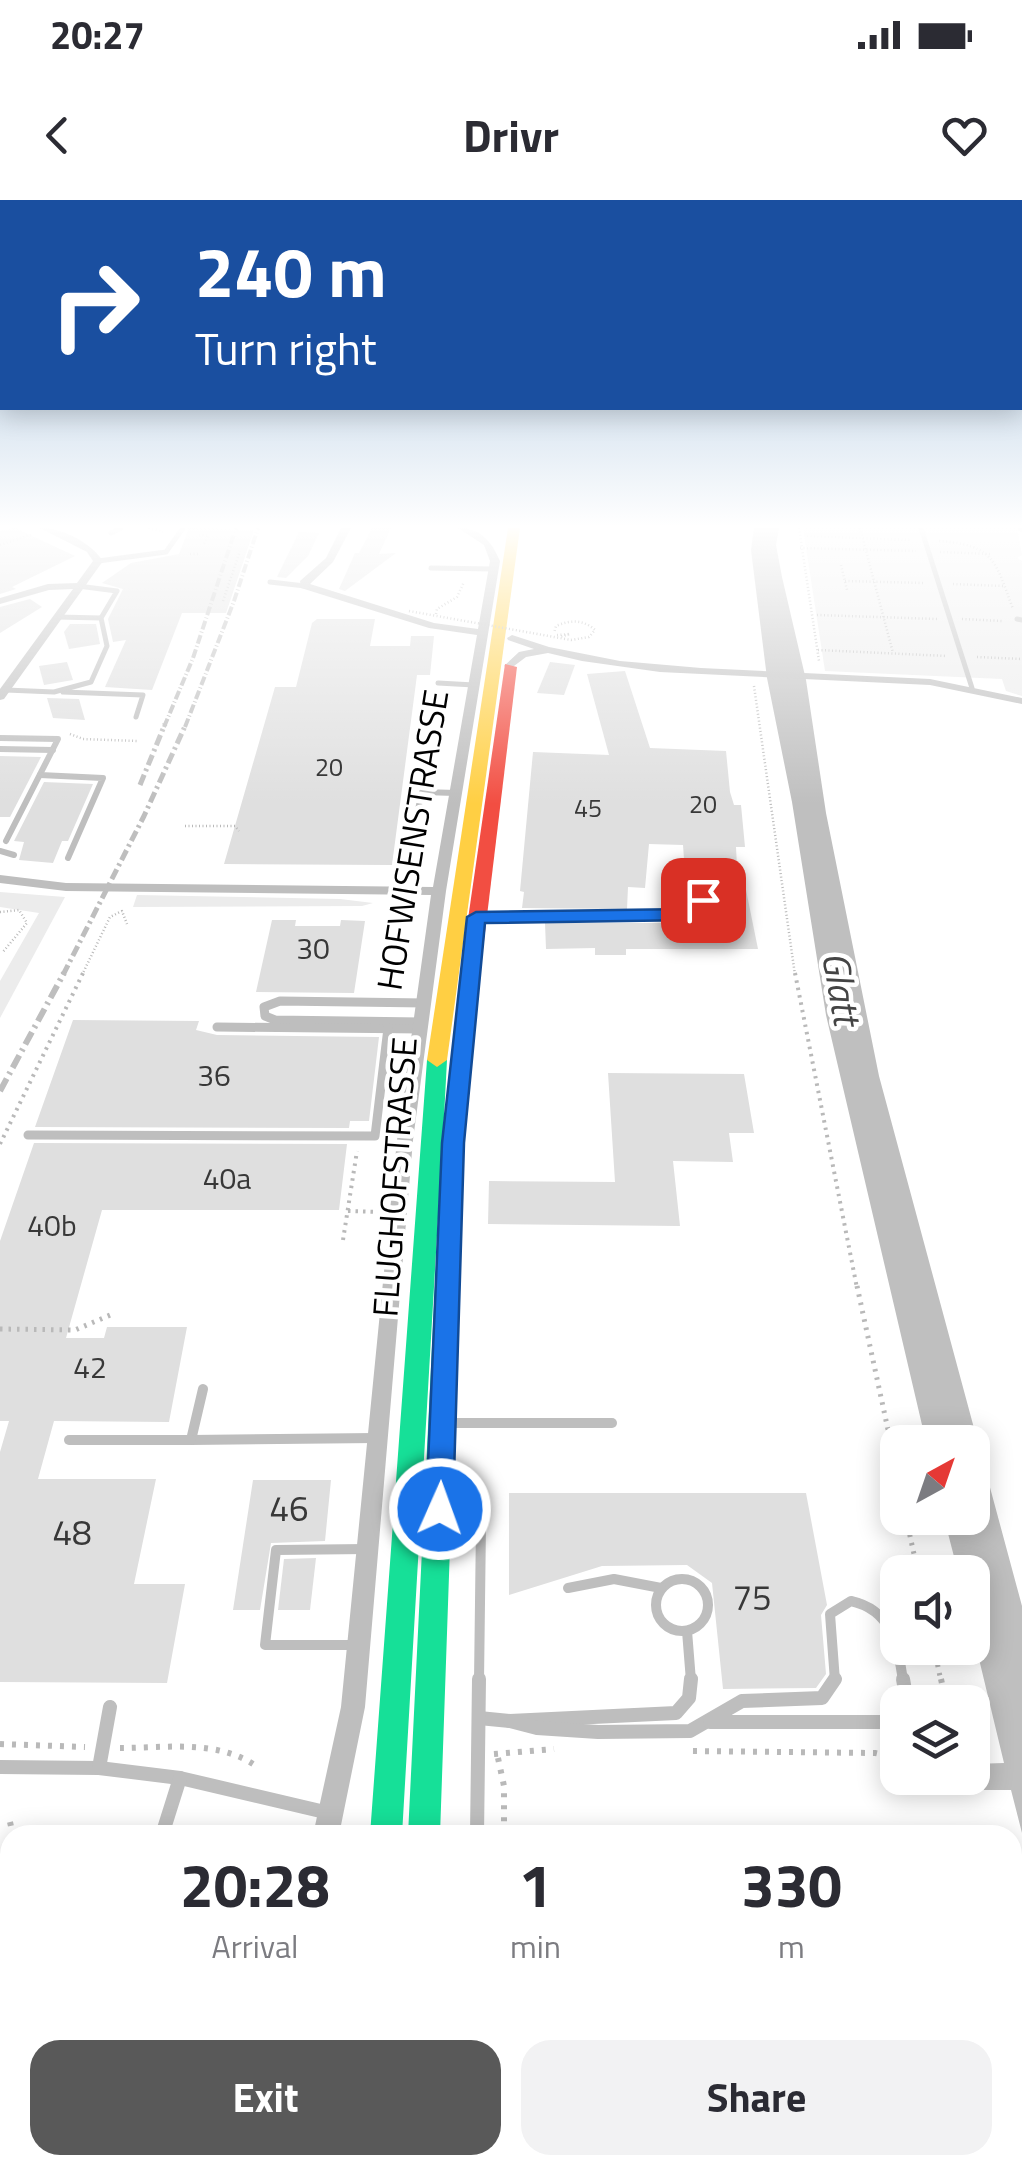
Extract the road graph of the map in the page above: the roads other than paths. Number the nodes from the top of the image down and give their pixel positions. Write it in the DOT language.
graph roads {
  1 [pos="55,620"];
  2 [pos="101,620"];
  3 [pos="414,620"];
  4 [pos="484,620"];
  5 [pos="500,620"];
  6 [pos="514,620"];
  7 [pos="950,620"];
  8 [pos="482,633"];
  9 [pos="512,638"];
  10 [pos="550,650"];
  11 [pos="510,666"];
  12 [pos="438,683"];
  13 [pos="474,685"];
  14 [pos="972,688"];
  15 [pos="54,692"];
  16 [pos="3,694"];
  17 [pos="1022,701"];
  18 [pos="136,717"];
  19 [pos="0,738"];
  20 [pos="0,749"];
  21 [pos="53,750"];
  22 [pos="40,775"];
  23 [pos="456,793"];
  24 [pos="16,823"];
  25 [pos="0,832"];
  26 [pos="6,841"];
  27 [pos="0,850"];
  28 [pos="14,855"];
  29 [pos="68,858"];
  30 [pos="406,862"];
  31 [pos="0,878"];
  32 [pos="439,891"];
  33 [pos="703,900"];
  34 [pos="476,917"];
  35 [pos="422,1018"];
  36 [pos="217,1027"];
  37 [pos="388,1028"];
  38 [pos="28,1135"];
  39 [pos="203,1389"];
  40 [pos="442,1423"];
  41 [pos="612,1423"];
  42 [pos="379,1438"];
  43 [pos="69,1440"];
  44 [pos="191,1440"];
  45 [pos="442,1453"];
  46 [pos="369,1550"];
  47 [pos="568,1588"];
  48 [pos="660,1588"];
  49 [pos="687,1631"];
  50 [pos="360,1645"];
  51 [pos="903,1685"];
  52 [pos="110,1708"];
  53 [pos="479,1718"];
  54 [pos="510,1721"];
  55 [pos="710,1722"];
  56 [pos="880,1722"];
  57 [pos="0,1767"];
  58 [pos="99,1768"];
  59 [pos="180,1778"];
  60 [pos="332,1814"];
  61 [pos="165,1825"];
  62 [pos="329,1825"];
  63 [pos="387,1825"];
  64 [pos="424,1825"];
  65 [pos="478,1825"];
  1 -- 16 [label="street"];
  2 -- 15 [label="lane"];
  3 -- 8 [label="street"];
  4 -- 8 [label="street, HOFWISENSTRASSE"];
  5 -- 63 [label="main road, FLUGHOFSTRASSE"];
  6 -- 9 [label="main road, FLUGHOFSTRASSE"];
  7 -- 14 [label="lane"];
  8 -- 13 [label="street, HOFWISENSTRASSE"];
  9 -- 10 [label="street"];
  9 -- 11 [label="main road, FLUGHOFSTRASSE"];
  10 -- 11 [label="street"];
  10 -- 14 [label="street"];
  11 -- 34 [label="main road, FLUGHOFSTRASSE"];
  12 -- 13 [label="lane"];
  13 -- 23 [label="street, HOFWISENSTRASSE"];
  14 -- 17 [label="street"];
  15 -- 16 [label="lane"];
  15 -- 18 [label="lane"];
  19 -- 21 [label="lane"];
  20 -- 21 [label="lane"];
  21 -- 22 [label="lane"];
  22 -- 24 [label="lane"];
  22 -- 29 [label="lane"];
  23 -- 30 [label="lane"];
  23 -- 32 [label="street, HOFWISENSTRASSE"];
  24 -- 25 [label="lane"];
  24 -- 26 [label="lane"];
  27 -- 28 [label="lane"];
  31 -- 32 [label="street"];
  32 -- 35 [label="street, HOFWISENSTRASSE"];
  33 -- 34 [label="lane"];
  34 -- 40 [label="main road, FLUGHOFSTRASSE"];
  35 -- 35 [label="lane"];
  35 -- 37 [label="lane"];
  35 -- 42 [label="street, HOFWISENSTRASSE"];
  36 -- 37 [label="lane"];
  37 -- 38 [label="lane"];
  39 -- 44 [label="lane"];
  40 -- 41 [label="lane"];
  40 -- 45 [label="main road, FLUGHOFSTRASSE"];
  42 -- 44 [label="lane"];
  42 -- 46 [label="street, HOFWISENSTRASSE"];
  43 -- 44 [label="lane"];
  45 -- 53 [label="lane"];
  45 -- 64 [label="main road, FLUGHOFSTRASSE"];
  46 -- 50 [label="street, HOFWISENSTRASSE"];
  46 -- 50 [label="lane"];
  47 -- 48 [label="lane"];
  48 -- 49 [label="lane"];
  48 -- 49 [label="lane"];
  49 -- 54 [label="lane"];
  50 -- 60 [label="street, HOFWISENSTRASSE"];
  51 -- 55 [label="lane"];
  52 -- 58 [label="lane"];
  53 -- 54 [label="lane"];
  53 -- 65 [label="lane"];
  54 -- 55 [label="lane"];
  55 -- 56 [label="lane"];
  57 -- 58 [label="lane"];
  58 -- 59 [label="lane"];
  59 -- 60 [label="lane"];
  59 -- 61 [label="lane"];
  60 -- 62 [label="street, HOFWISENSTRASSE"];
}
